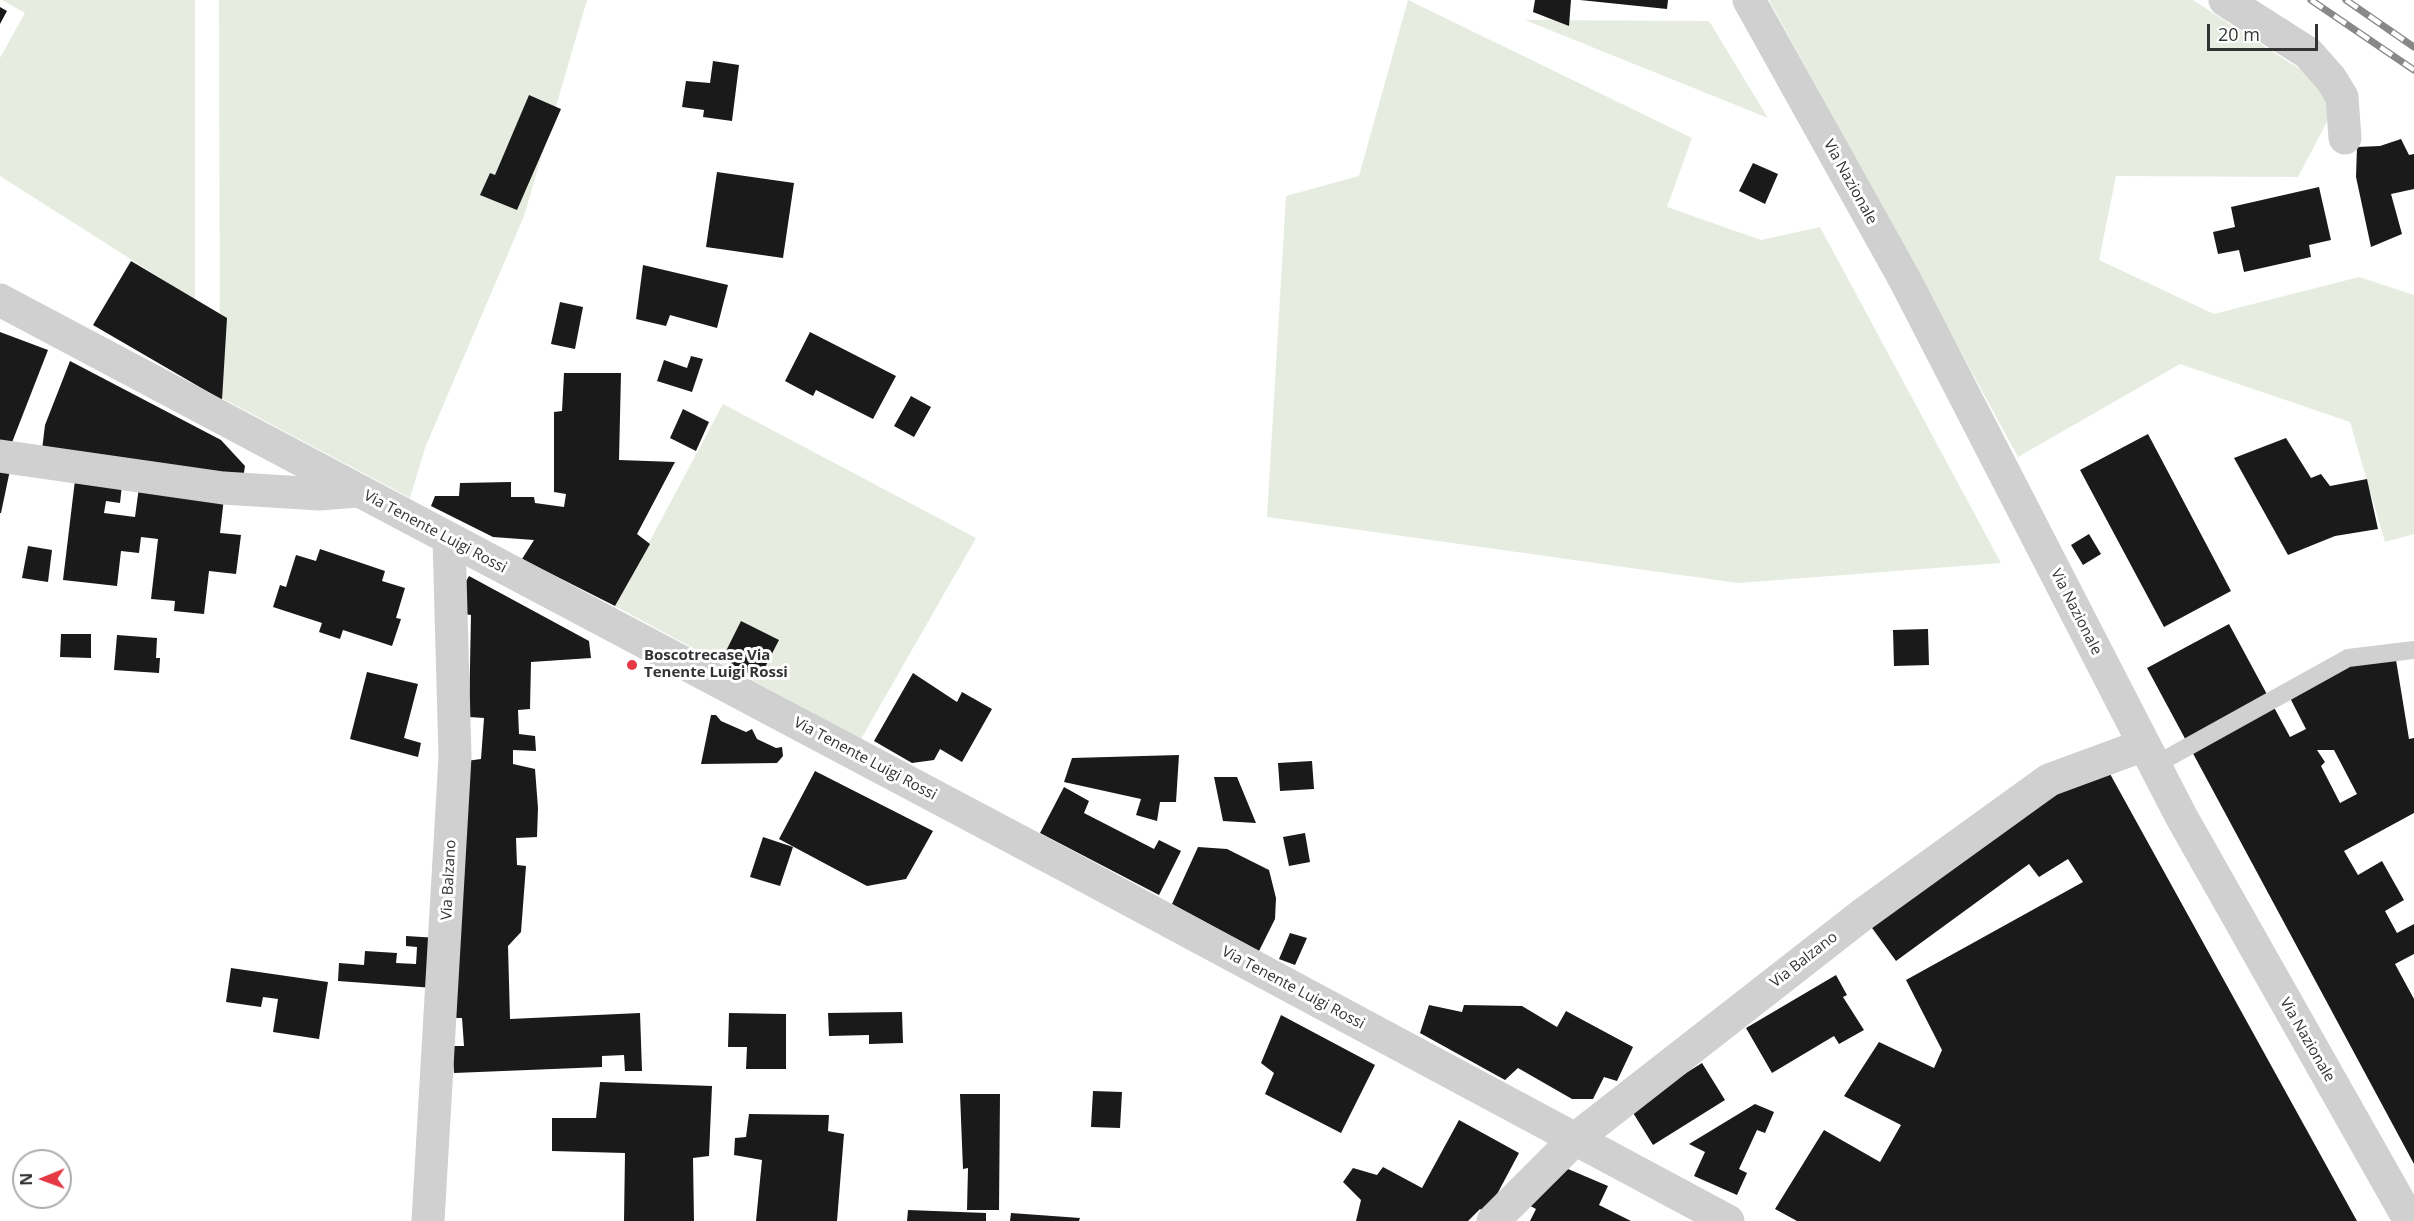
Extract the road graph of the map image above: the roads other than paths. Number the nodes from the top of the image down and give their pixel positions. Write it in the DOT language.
graph roads {
  1 [pos="1749,0"];
  2 [pos="2225,0"];
  3 [pos="2345,138"];
  4 [pos="0,300"];
  5 [pos="0,456"];
  6 [pos="358,491"];
  7 [pos="449,539"];
  8 [pos="2414,650"];
  9 [pos="2150,755"];
  10 [pos="1575,1139"];
  11 [pos="428,1221"];
  12 [pos="1494,1221"];
  13 [pos="1728,1221"];
  14 [pos="2410,1221"];
  1 -- 9 [label="street, Via Nazionale"];
  2 -- 3 [label="street"];
  4 -- 6 [label="street, Via Tenente Luigi Rossi"];
  5 -- 6 [label="street"];
  6 -- 7 [label="street, Via Tenente Luigi Rossi"];
  7 -- 10 [label="street, Via Tenente Luigi Rossi"];
  7 -- 11 [label="street, Via Balzano"];
  8 -- 9 [label="lane"];
  9 -- 10 [label="street, Via Balzano"];
  9 -- 14 [label="street, Via Nazionale"];
  10 -- 12 [label="street, Via Balzano"];
  10 -- 13 [label="street, Via Tenente Luigi Rossi"];
}
